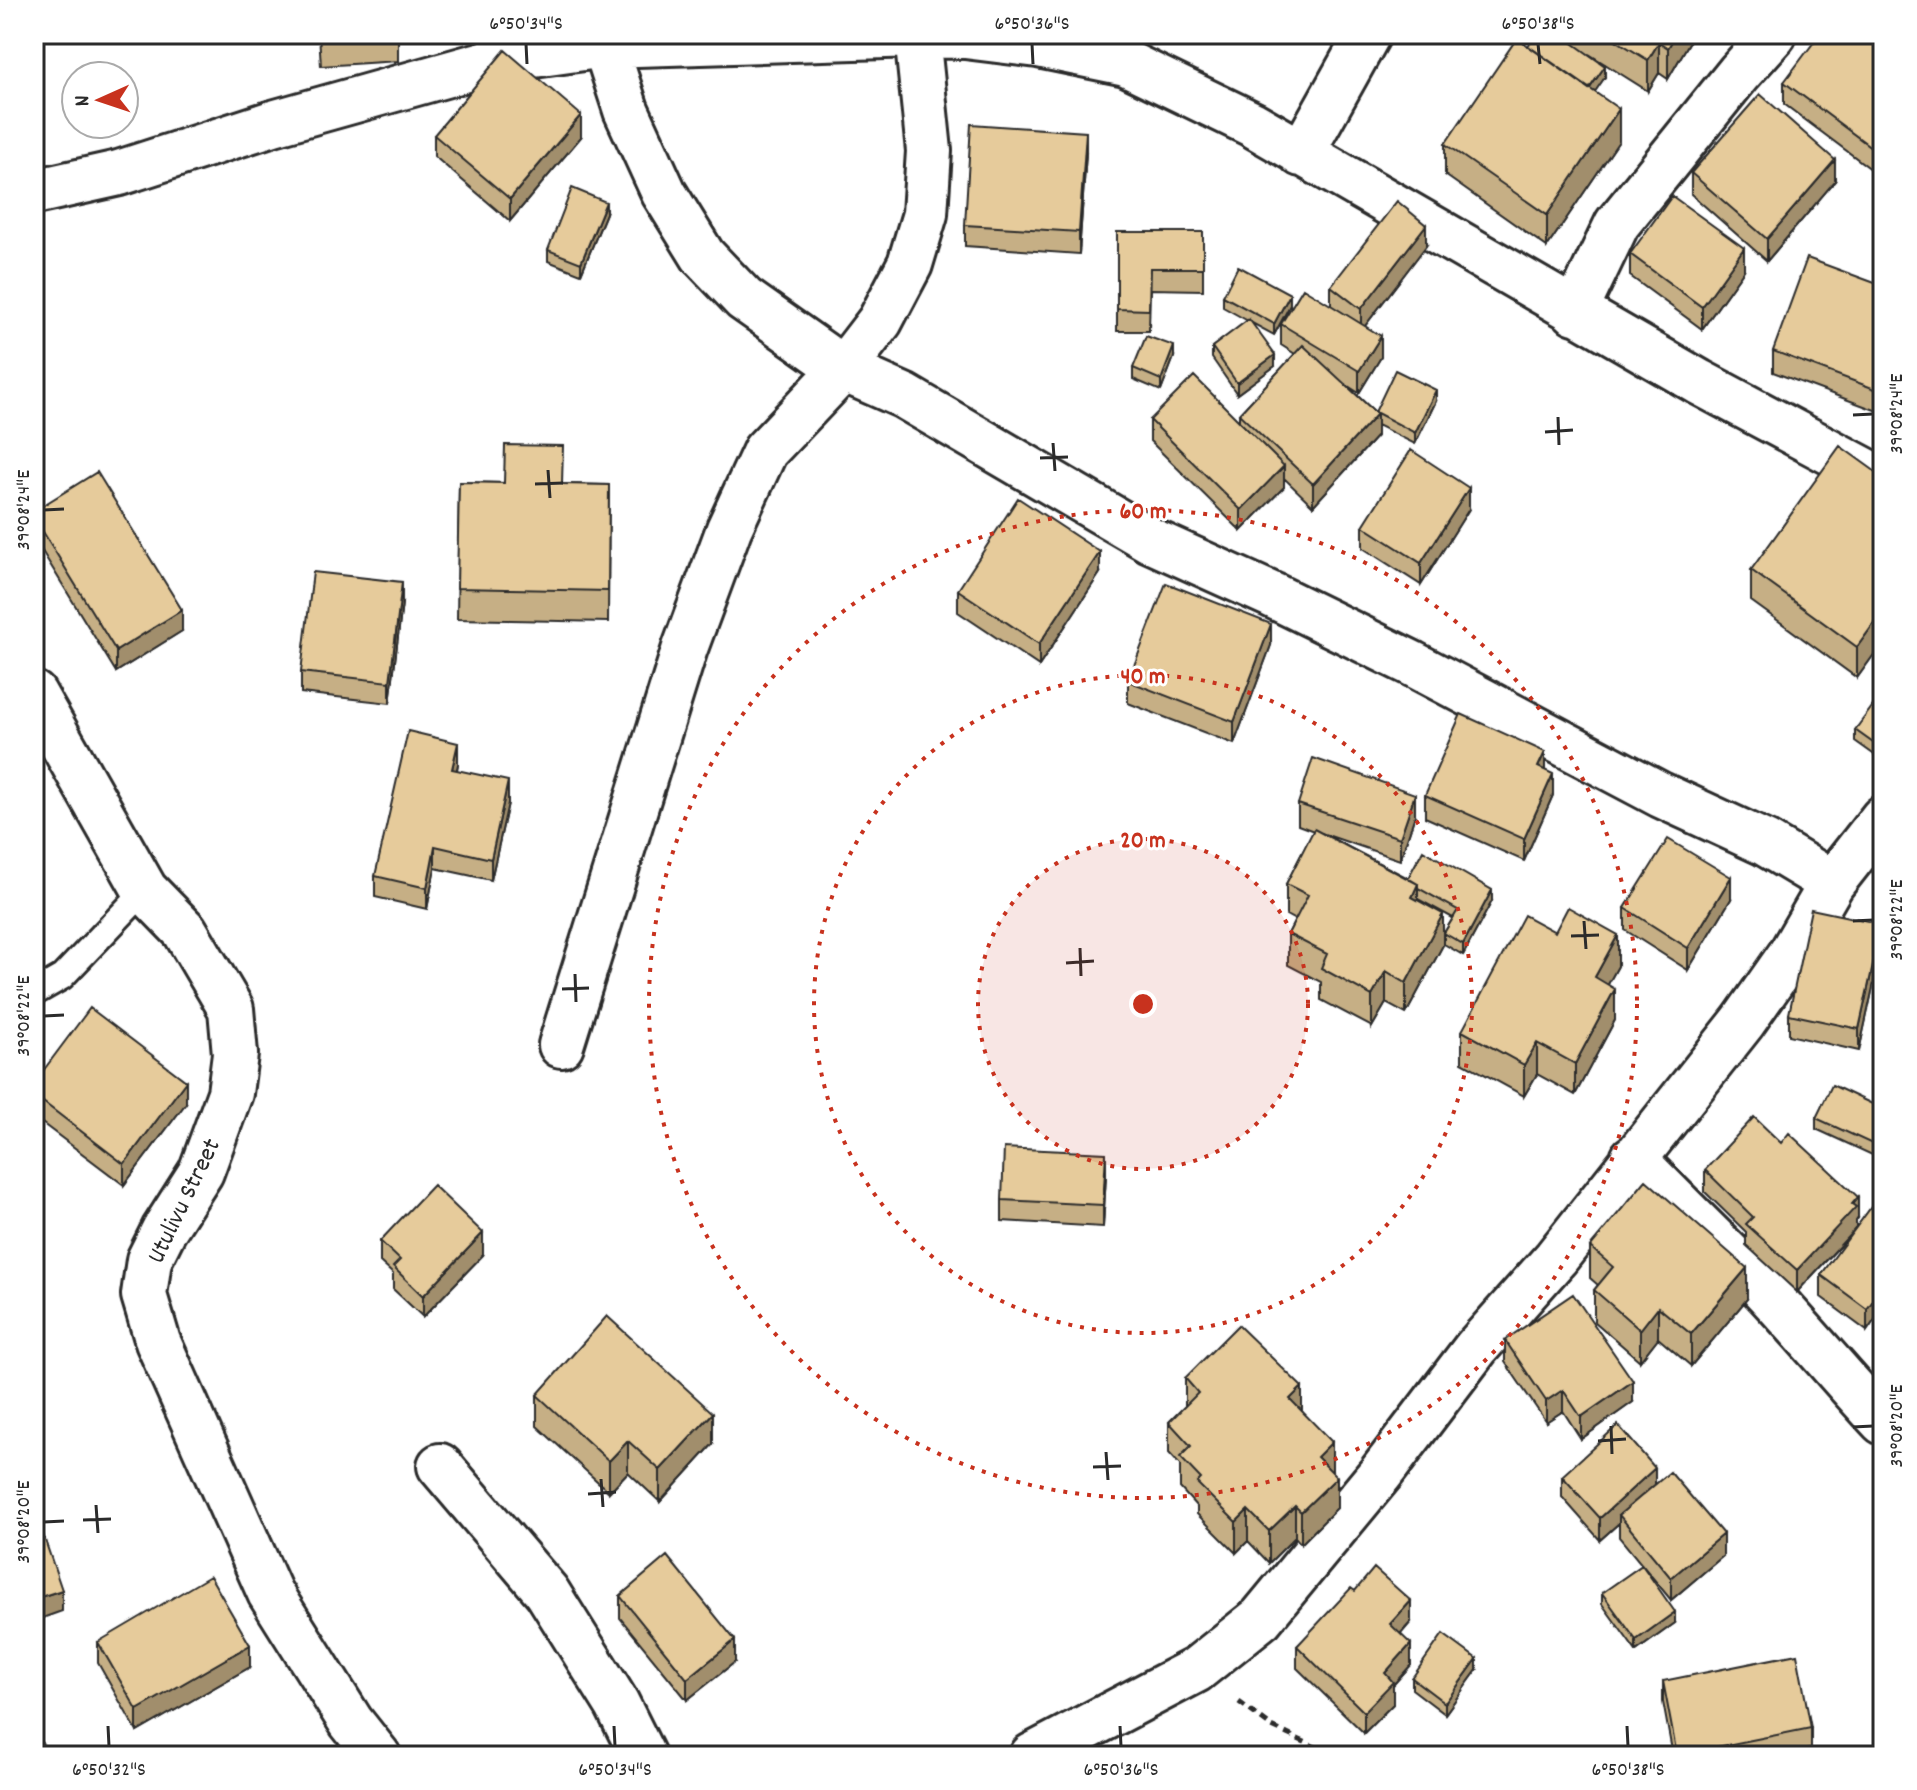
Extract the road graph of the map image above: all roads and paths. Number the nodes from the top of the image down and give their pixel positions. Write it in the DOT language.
graph roads {
  1 [pos="1368,34"];
  2 [pos="1774,34"];
  3 [pos="917,35"];
  4 [pos="605,45"];
  5 [pos="1301,154"];
  6 [pos="34,192"];
  7 [pos="1575,312"];
  8 [pos="843,369"];
  9 [pos="1883,480"];
  10 [pos="34,694"];
  11 [pos="1883,818"];
  12 [pos="1832,883"];
  13 [pos="145,890"];
  14 [pos="34,993"];
  15 [pos="561,1045"];
  16 [pos="1633,1158"];
  17 [pos="1883,1422"];
  18 [pos="440,1466"];
  19 [pos="1196,1670"];
  20 [pos="378,1756"];
  21 [pos="643,1756"];
  22 [pos="1032,1756"];
  23 [pos="1335,1756"];
  1 -- 5 [label="street"];
  2 -- 7 [label="street"];
  3 -- 4 [label="street"];
  3 -- 5 [label="street"];
  3 -- 8 [label="street"];
  4 -- 6 [label="street"];
  4 -- 8 [label="street"];
  5 -- 7 [label="street"];
  7 -- 9 [label="street"];
  8 -- 12 [label="street"];
  8 -- 15 [label="street"];
  10 -- 13 [label="street, Utulivu Street"];
  11 -- 12 [label="street"];
  12 -- 16 [label="street"];
  13 -- 14 [label="lane"];
  13 -- 20 [label="street, Utulivu Street"];
  16 -- 17 [label="street"];
  16 -- 19 [label="street"];
  18 -- 21 [label="street"];
  19 -- 22 [label="street"];
  19 -- 23 [label="path"];
}
